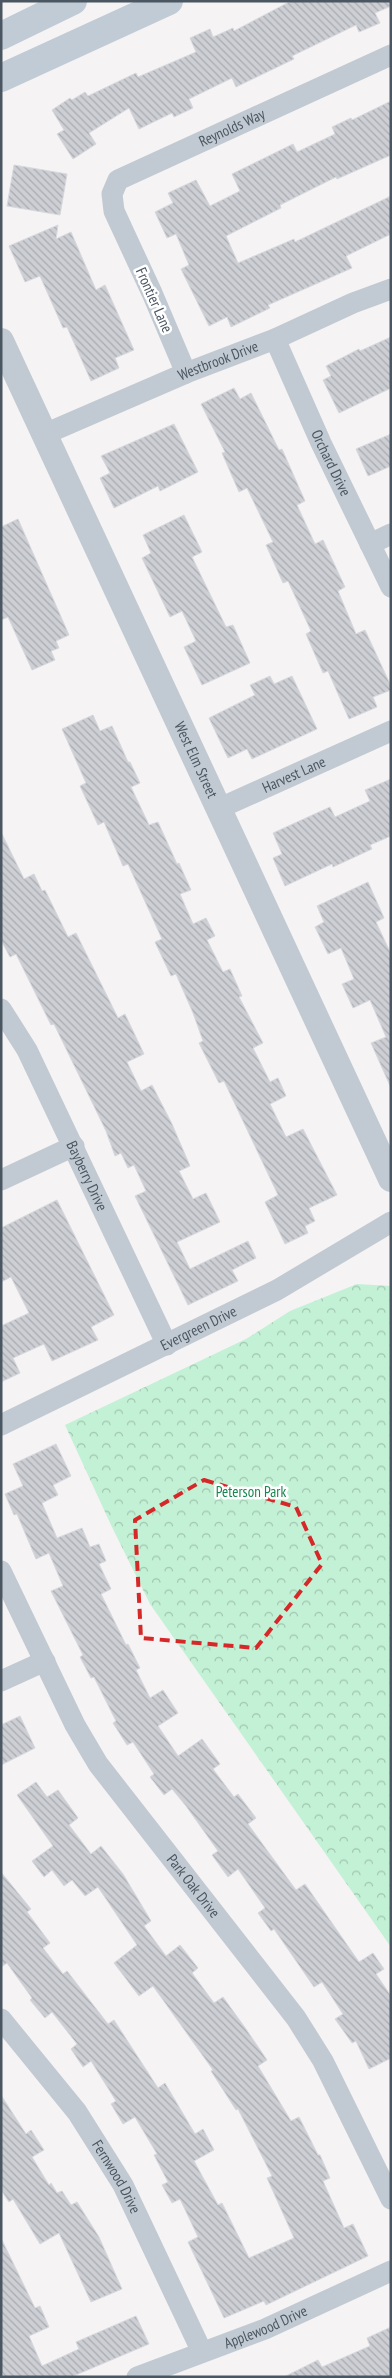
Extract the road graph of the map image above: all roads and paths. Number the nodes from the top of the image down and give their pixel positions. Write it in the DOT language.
graph roads {
  1 [pos="73,1"];
  2 [pos="169,1"];
  3 [pos="1,36"];
  4 [pos="391,55"];
  5 [pos="1,78"];
  6 [pos="121,227"];
  7 [pos="391,289"];
  8 [pos="275,339"];
  9 [pos="1,341"];
  10 [pos="186,373"];
  11 [pos="45,434"];
  12 [pos="391,534"];
  13 [pos="370,544"];
  14 [pos="391,587"];
  15 [pos="391,730"];
  16 [pos="220,808"];
  17 [pos="1,1009"];
  18 [pos="74,1146"];
  19 [pos="391,1179"];
  20 [pos="1,1180"];
  21 [pos="391,1222"];
  22 [pos="167,1345"];
  23 [pos="1,1424"];
  24 [pos="1,1571"];
  25 [pos="44,1661"];
  26 [pos="1,1682"];
  27 [pos="1,2019"];
  28 [pos="391,2199"];
  29 [pos="391,2271"];
  30 [pos="202,2352"];
  31 [pos="137,2377"];
  1 -- 3 [label="main road"];
  2 -- 5 [label="main road"];
  4 -- 6 [label="street, Reynolds Way"];
  6 -- 10 [label="street, Frontier Lane"];
  7 -- 8 [label="street, Westbrook Drive"];
  8 -- 10 [label="street, Westbrook Drive"];
  8 -- 13 [label="street, Orchard Drive"];
  9 -- 11 [label="street, West Elm Street"];
  10 -- 11 [label="street, Westbrook Drive"];
  11 -- 16 [label="street, West Elm Street"];
  12 -- 13 [label="street"];
  13 -- 14 [label="street, Orchard Drive"];
  15 -- 16 [label="street, Harvest Lane"];
  16 -- 19 [label="street, West Elm Street"];
  17 -- 18 [label="street, Bayberry Drive"];
  18 -- 20 [label="street"];
  18 -- 22 [label="street, Bayberry Drive"];
  21 -- 22 [label="street, Evergreen Drive"];
  22 -- 23 [label="street, Evergreen Drive"];
  24 -- 25 [label="street, Park Oak Drive"];
  25 -- 26 [label="street"];
  25 -- 28 [label="street, Park Oak Drive"];
  27 -- 30 [label="street, Fernwood Drive"];
  29 -- 30 [label="street, Applewood Drive"];
  30 -- 31 [label="street, Applewood Drive"];
}
